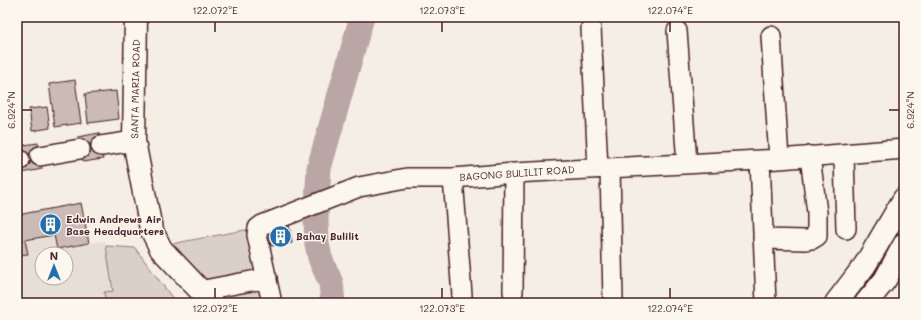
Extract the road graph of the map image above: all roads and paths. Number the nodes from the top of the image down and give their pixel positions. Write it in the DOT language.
graph roads {
  1 [pos="136,17"];
  2 [pos="591,28"];
  3 [pos="677,31"];
  4 [pos="771,36"];
  5 [pos="134,141"];
  6 [pos="101,146"];
  7 [pos="80,149"];
  8 [pos="904,149"];
  9 [pos="853,154"];
  10 [pos="40,156"];
  11 [pos="810,156"];
  12 [pos="779,159"];
  13 [pos="760,160"];
  14 [pos="687,163"];
  15 [pos="604,168"];
  16 [pos="514,172"];
  17 [pos="452,178"];
  18 [pos="904,199"];
  19 [pos="846,229"];
  20 [pos="763,239"];
  21 [pos="904,245"];
  22 [pos="266,278"];
  23 [pos="513,292"];
  24 [pos="205,297"];
  25 [pos="613,300"];
  26 [pos="272,303"];
  27 [pos="460,303"];
  28 [pos="766,303"];
  29 [pos="836,303"];
  30 [pos="866,303"];
  1 -- 5 [label="main road, SANTA MARIA ROAD"];
  2 -- 15 [label="street"];
  3 -- 14 [label="street"];
  4 -- 12 [label="street"];
  5 -- 6 [label="street"];
  5 -- 24 [label="main road, SANTA MARIA ROAD"];
  7 -- 10 [label="street"];
  8 -- 9 [label="street, BAGONG BULILIT ROAD"];
  9 -- 11 [label="street, BAGONG BULILIT ROAD"];
  9 -- 19 [label="street"];
  11 -- 12 [label="street, BAGONG BULILIT ROAD"];
  11 -- 20 [label="street"];
  12 -- 13 [label="street, BAGONG BULILIT ROAD"];
  13 -- 14 [label="street, BAGONG BULILIT ROAD"];
  13 -- 20 [label="street"];
  14 -- 15 [label="street, BAGONG BULILIT ROAD"];
  15 -- 16 [label="street, BAGONG BULILIT ROAD"];
  15 -- 25 [label="street"];
  16 -- 17 [label="street, BAGONG BULILIT ROAD"];
  16 -- 23 [label="street"];
  17 -- 22 [label="street, BAGONG BULILIT ROAD"];
  17 -- 27 [label="street"];
  18 -- 29 [label="main road"];
  20 -- 28 [label="street"];
  21 -- 30 [label="main road"];
  22 -- 24 [label="street"];
  22 -- 26 [label="street, BAGONG BULILIT ROAD"];
}
